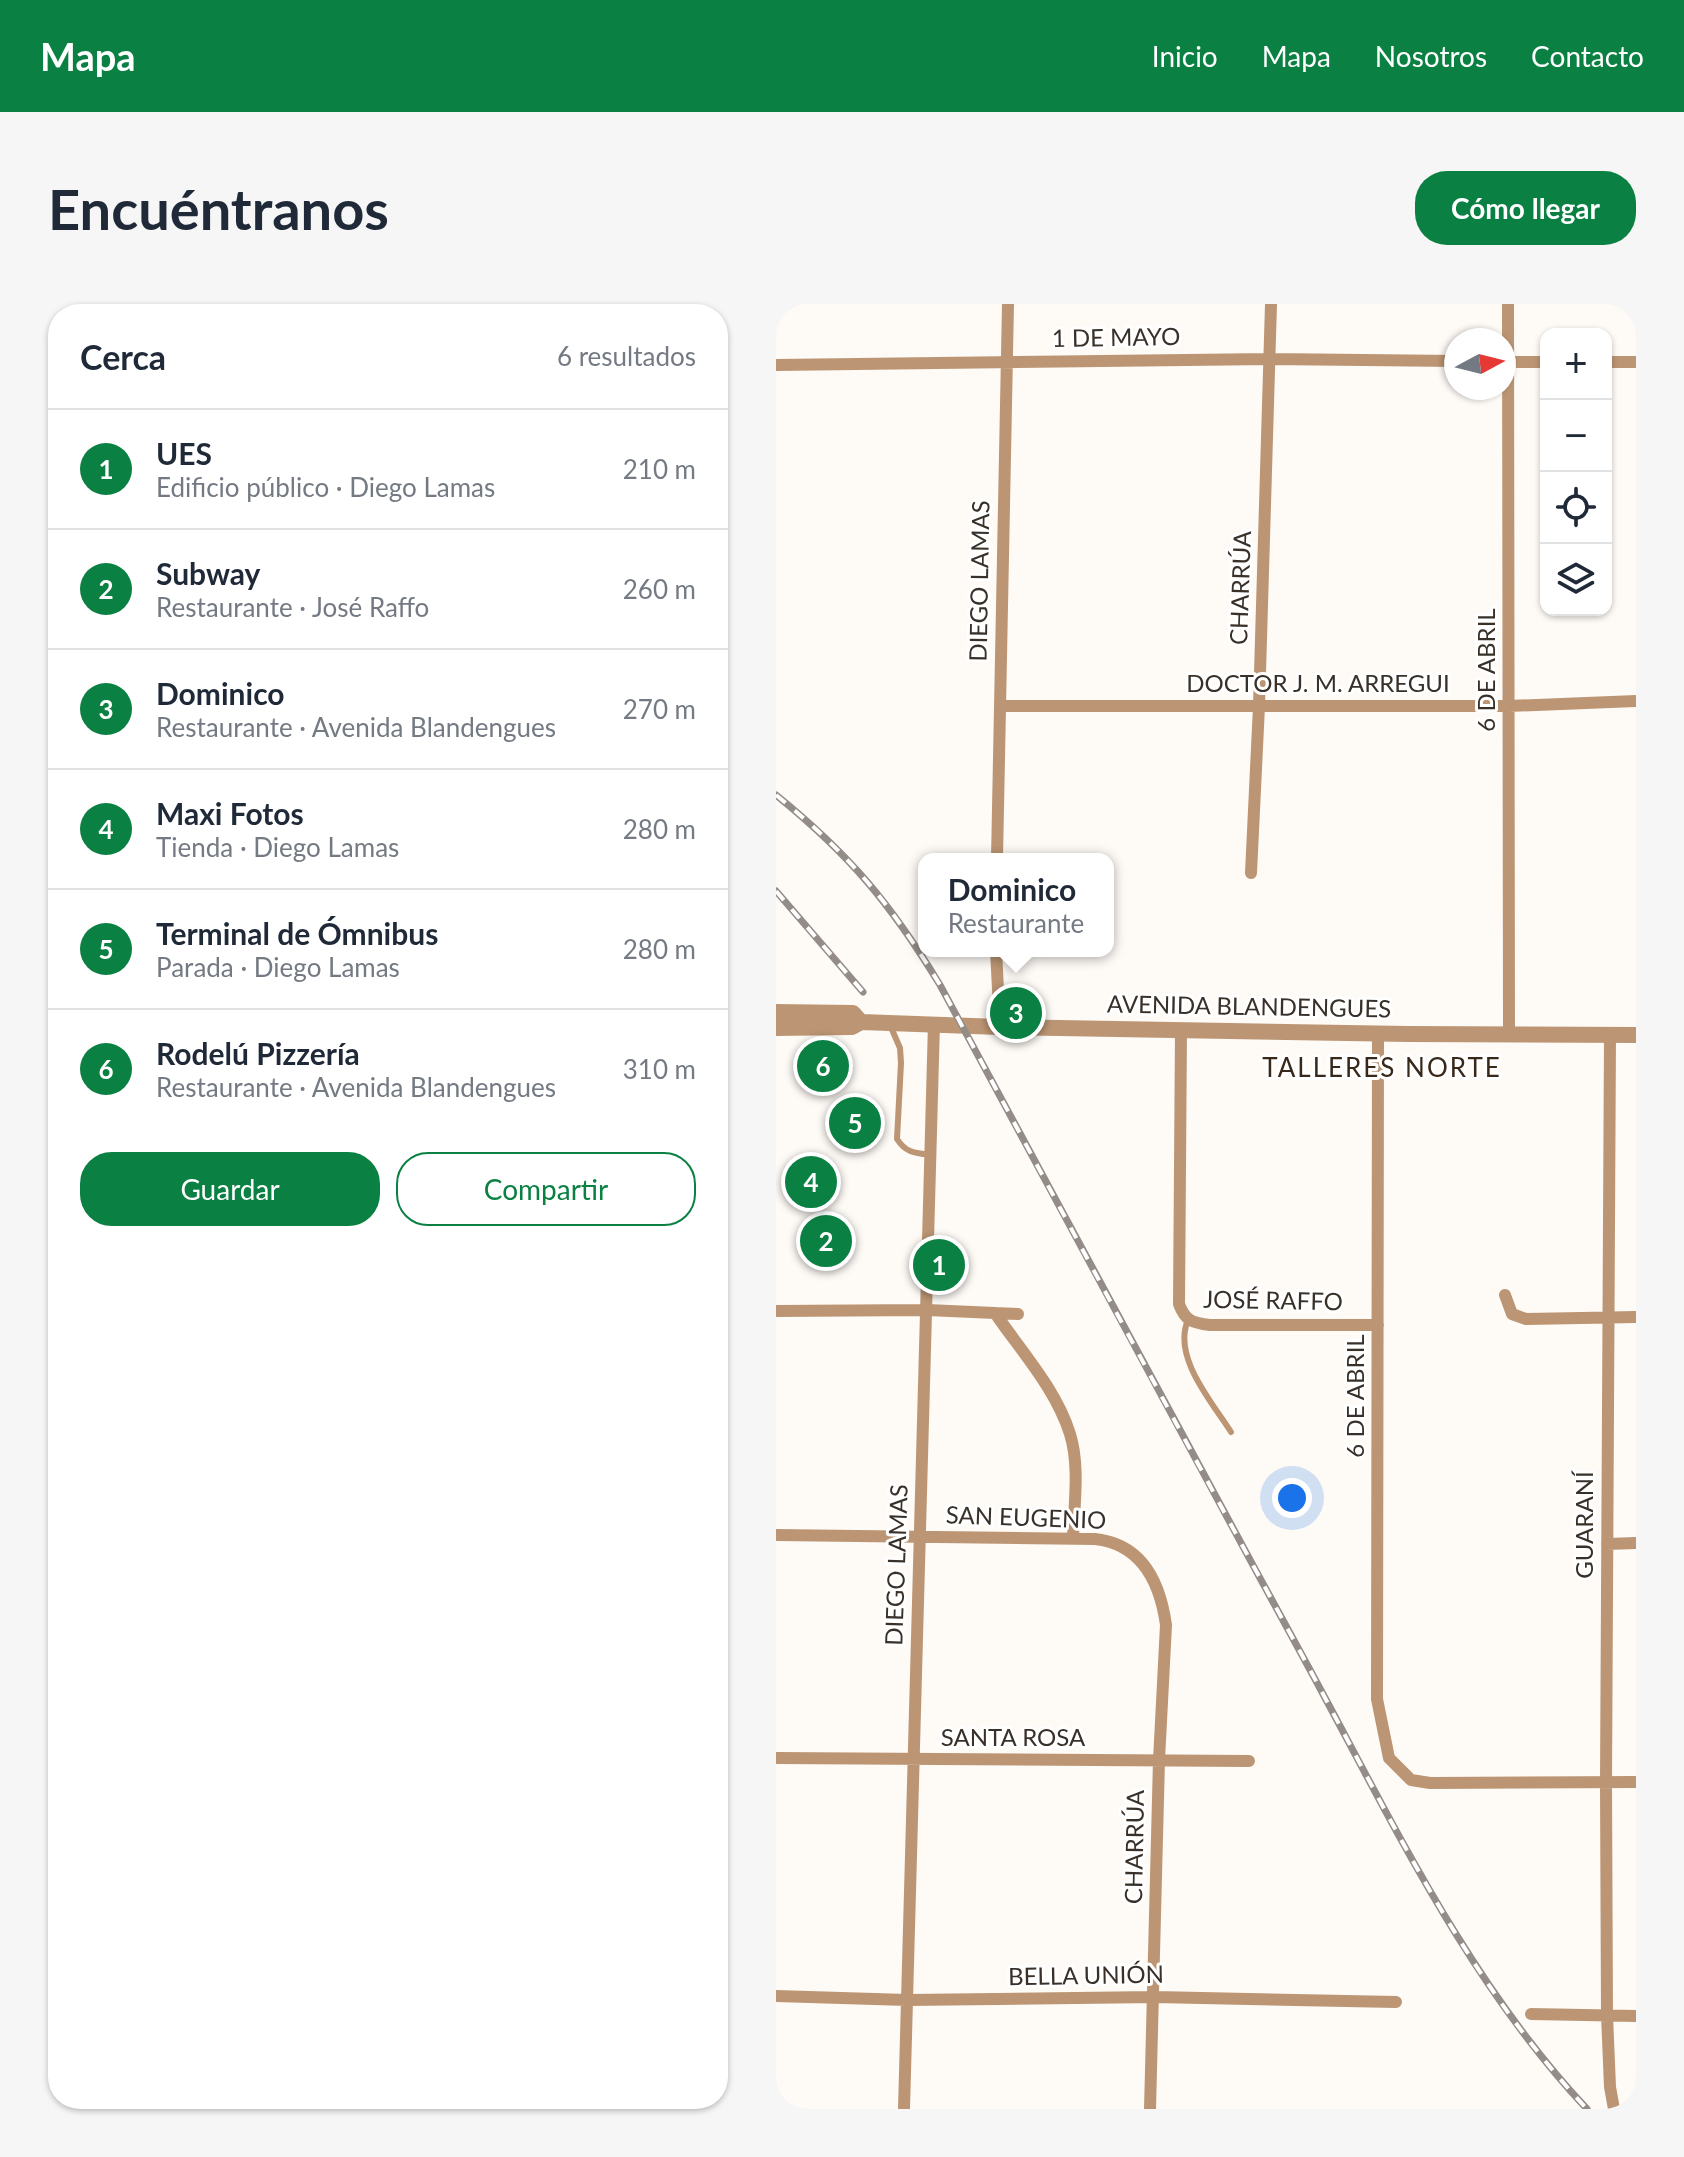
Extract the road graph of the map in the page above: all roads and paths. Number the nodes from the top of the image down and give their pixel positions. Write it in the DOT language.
graph roads {
  1 [pos="1008,304"];
  2 [pos="1271,304"];
  3 [pos="1508,304"];
  4 [pos="1507,328"];
  5 [pos="1270,359"];
  6 [pos="1006,361"];
  7 [pos="1444,361"];
  8 [pos="1516,362"];
  9 [pos="1540,362"];
  10 [pos="1612,362"];
  11 [pos="1636,362"];
  12 [pos="776,365"];
  13 [pos="1506,400"];
  14 [pos="1636,701"];
  15 [pos="1000,706"];
  16 [pos="1259,706"];
  17 [pos="1509,706"];
  18 [pos="997,853"];
  19 [pos="1251,873"];
  20 [pos="996,957"];
  21 [pos="776,1012"];
  22 [pos="861,1022"];
  23 [pos="889,1022"];
  24 [pos="934,1023"];
  25 [pos="1000,1027"];
  26 [pos="776,1028"];
  27 [pos="1181,1030"];
  28 [pos="1378,1033"];
  29 [pos="1509,1035"];
  30 [pos="1610,1035"];
  31 [pos="1636,1035"];
  32 [pos="931,1155"];
  33 [pos="1505,1295"];
  34 [pos="927,1310"];
  35 [pos="776,1311"];
  36 [pos="995,1313"];
  37 [pos="1018,1314"];
  38 [pos="1636,1317"];
  39 [pos="1609,1318"];
  40 [pos="1188,1320"];
  41 [pos="1378,1325"];
  42 [pos="1231,1432"];
  43 [pos="776,1535"];
  44 [pos="920,1538"];
  45 [pos="1073,1538"];
  46 [pos="1636,1543"];
  47 [pos="1607,1544"];
  48 [pos="1156,1587"];
  49 [pos="776,1758"];
  50 [pos="913,1759"];
  51 [pos="1159,1760"];
  52 [pos="1249,1761"];
  53 [pos="1636,1782"];
  54 [pos="1606,1783"];
  55 [pos="776,1996"];
  56 [pos="1155,1997"];
  57 [pos="907,2000"];
  58 [pos="1396,2002"];
  59 [pos="1531,2014"];
  60 [pos="1607,2015"];
  61 [pos="1636,2016"];
  62 [pos="904,2109"];
  63 [pos="1150,2109"];
  64 [pos="1614,2109"];
  1 -- 6 [label="street, DIEGO LAMAS"];
  2 -- 5 [label="street, CHARRÚA"];
  3 -- 4 [label="street, 6 DE ABRIL"];
  5 -- 6 [label="street, 1 DE MAYO"];
  5 -- 7 [label="street, 1 DE MAYO"];
  5 -- 16 [label="street, CHARRÚA"];
  6 -- 12 [label="street, 1 DE MAYO"];
  6 -- 15 [label="street, DIEGO LAMAS"];
  8 -- 9 [label="street"];
  10 -- 11 [label="street"];
  13 -- 17 [label="street, 6 DE ABRIL"];
  14 -- 17 [label="street, DOCTOR J. M. ARREGUI"];
  15 -- 16 [label="street, DOCTOR J. M. ARREGUI"];
  15 -- 18 [label="street, DIEGO LAMAS"];
  16 -- 17 [label="street, DOCTOR J. M. ARREGUI"];
  16 -- 19 [label="street, CHARRÚA"];
  17 -- 29 [label="street, 6 DE ABRIL"];
  20 -- 25 [label="street"];
  21 -- 22 [label="street, AVENIDA BLANDENGUES"];
  22 -- 23 [label="street, AVENIDA BLANDENGUES"];
  22 -- 26 [label="street, AVENIDA BLANDENGUES"];
  23 -- 24 [label="street, AVENIDA BLANDENGUES"];
  23 -- 32 [label="lane"];
  24 -- 25 [label="street, AVENIDA BLANDENGUES"];
  24 -- 32 [label="street, DIEGO LAMAS"];
  25 -- 27 [label="street, AVENIDA BLANDENGUES"];
  27 -- 28 [label="street, AVENIDA BLANDENGUES"];
  27 -- 40 [label="street, JOSÉ RAFFO"];
  28 -- 29 [label="street, AVENIDA BLANDENGUES"];
  28 -- 41 [label="street, 6 DE ABRIL"];
  29 -- 30 [label="street, AVENIDA BLANDENGUES"];
  30 -- 31 [label="street, AVENIDA BLANDENGUES"];
  30 -- 39 [label="street, GUARANÍ"];
  32 -- 34 [label="street, DIEGO LAMAS"];
  33 -- 39 [label="street"];
  34 -- 35 [label="street"];
  34 -- 36 [label="street"];
  34 -- 44 [label="street, DIEGO LAMAS"];
  36 -- 37 [label="street"];
  36 -- 45 [label="street"];
  38 -- 39 [label="street"];
  39 -- 47 [label="street, GUARANÍ"];
  40 -- 41 [label="street, JOSÉ RAFFO"];
  40 -- 42 [label="lane"];
  41 -- 54 [label="street, 6 DE ABRIL"];
  43 -- 44 [label="street, SAN EUGENIO"];
  44 -- 45 [label="street, SAN EUGENIO"];
  44 -- 50 [label="street, DIEGO LAMAS"];
  45 -- 48 [label="street, SAN EUGENIO"];
  46 -- 47 [label="street"];
  47 -- 54 [label="street, GUARANÍ"];
  48 -- 51 [label="street, CHARRÚA"];
  49 -- 50 [label="street, SANTA ROSA"];
  50 -- 51 [label="street, SANTA ROSA"];
  50 -- 57 [label="street, DIEGO LAMAS"];
  51 -- 52 [label="street, SANTA ROSA"];
  51 -- 56 [label="street, CHARRÚA"];
  53 -- 54 [label="street"];
  54 -- 60 [label="street, GUARANÍ"];
  55 -- 57 [label="street, BELLA UNIÓN"];
  56 -- 57 [label="street, BELLA UNIÓN"];
  56 -- 58 [label="street, BELLA UNIÓN"];
  56 -- 63 [label="street, CHARRÚA"];
  57 -- 62 [label="street, DIEGO LAMAS"];
  59 -- 60 [label="street"];
  60 -- 61 [label="street"];
  60 -- 64 [label="street, GUARANÍ"];
}
